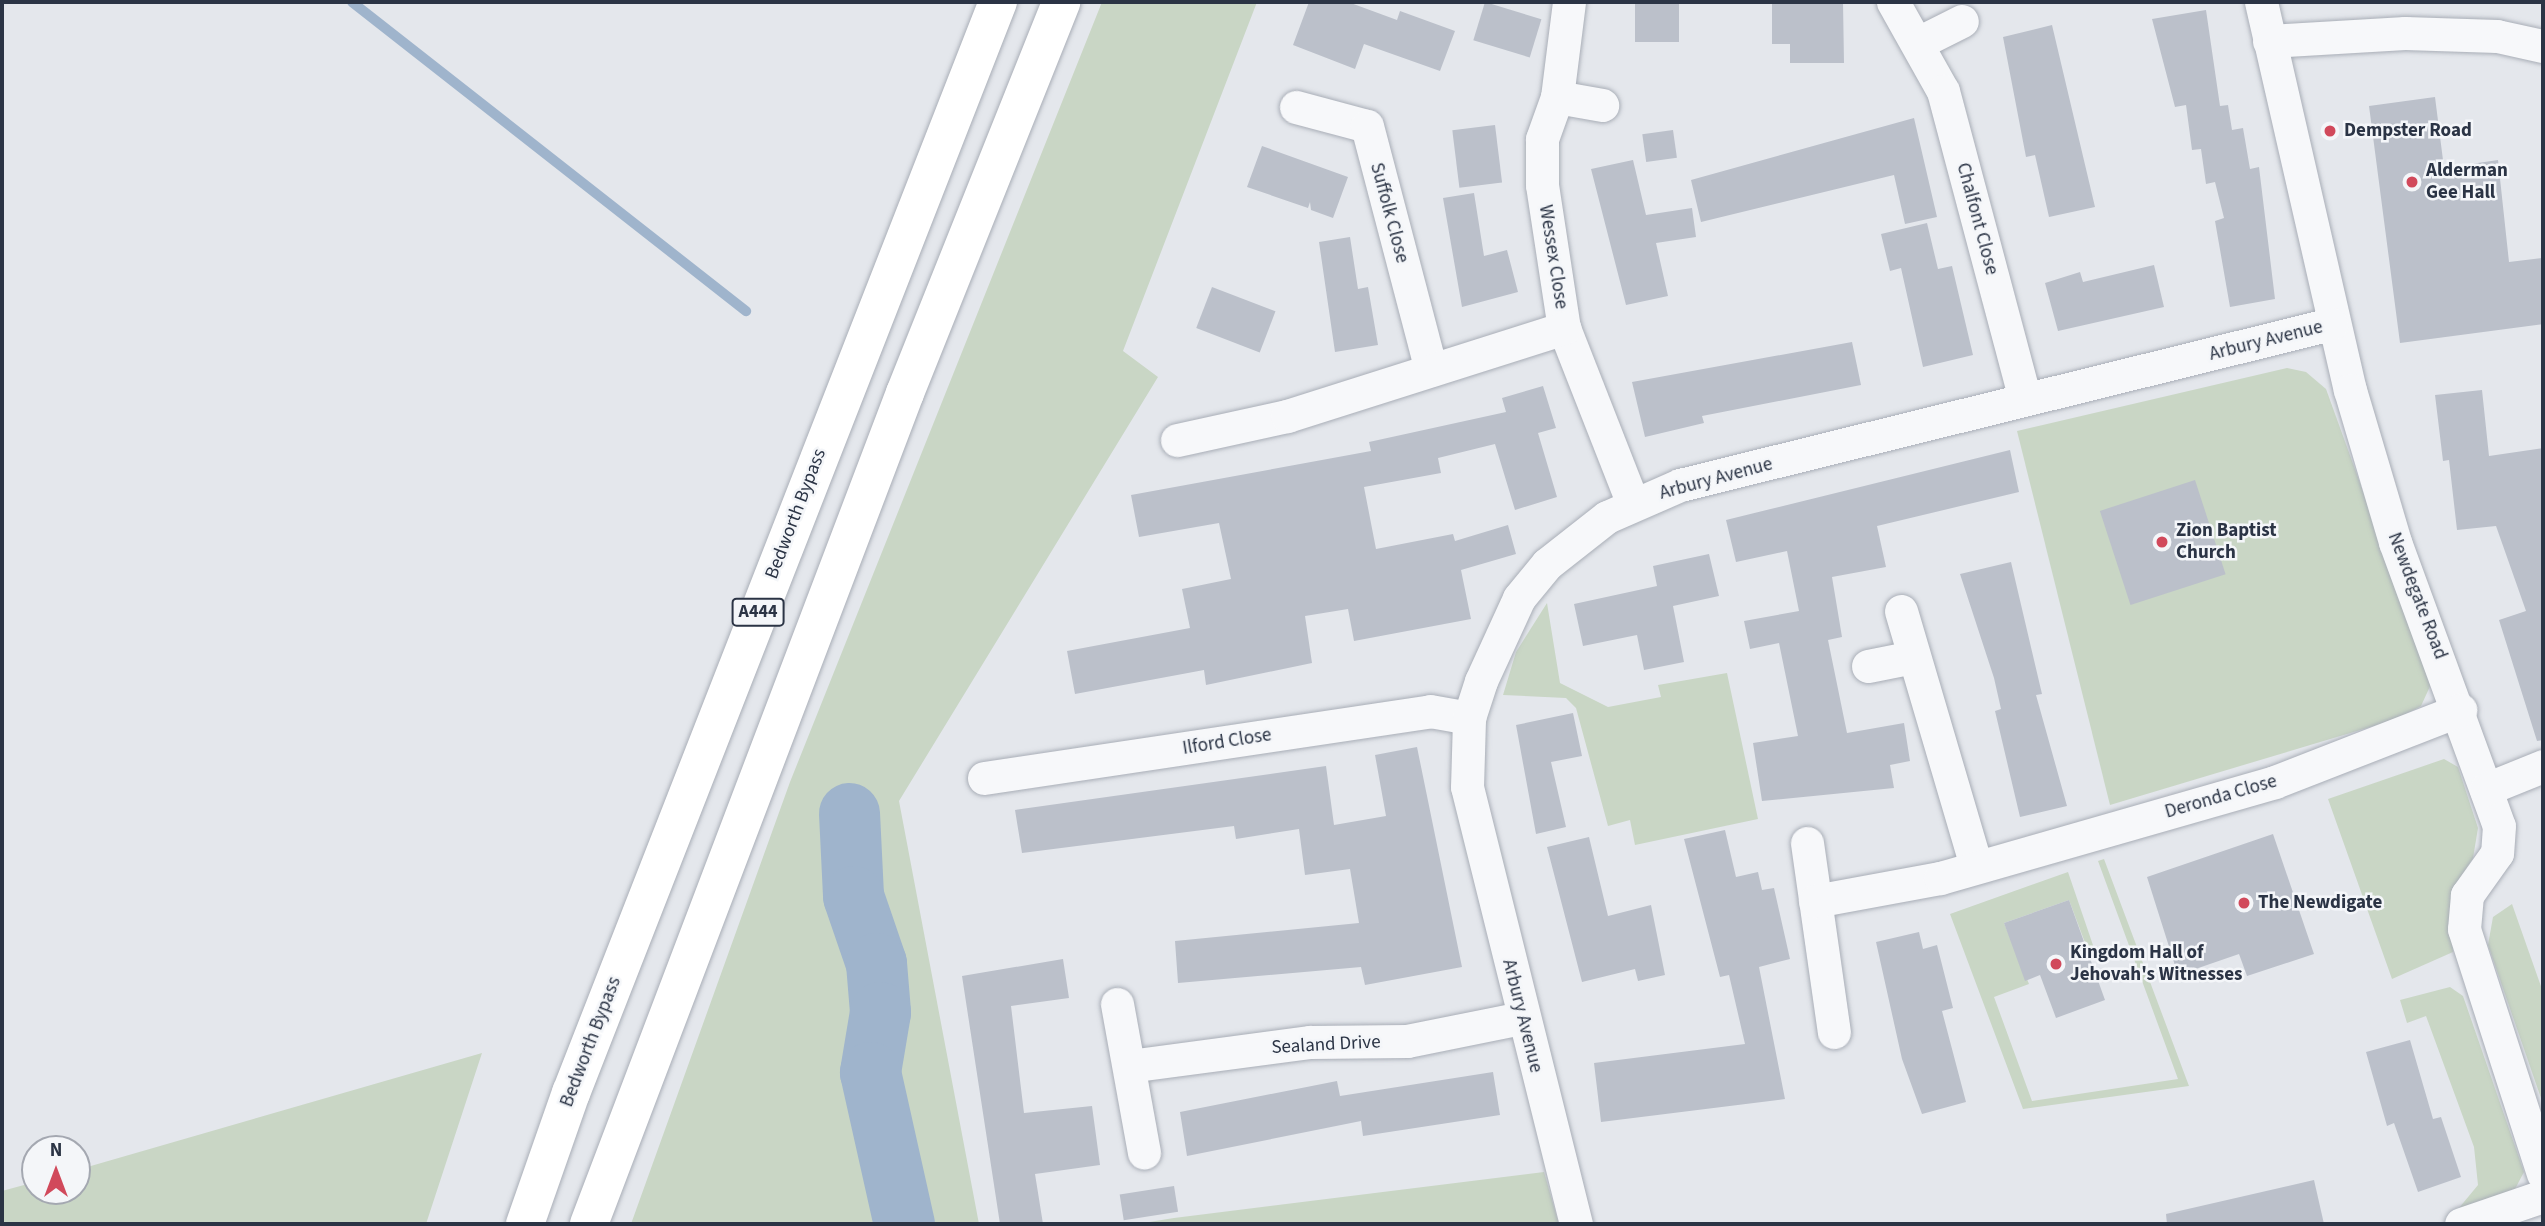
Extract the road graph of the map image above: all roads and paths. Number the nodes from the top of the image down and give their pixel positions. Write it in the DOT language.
graph roads {
  1 [pos="998,2"];
  2 [pos="1061,2"];
  3 [pos="1569,2"];
  4 [pos="1893,2"];
  5 [pos="2262,2"];
  6 [pos="1962,21"];
  7 [pos="2269,41"];
  8 [pos="1918,43"];
  9 [pos="2543,46"];
  10 [pos="1557,97"];
  11 [pos="1602,105"];
  12 [pos="1296,107"];
  13 [pos="2332,324"];
  14 [pos="1564,328"];
  15 [pos="1431,370"];
  16 [pos="2025,399"];
  17 [pos="1177,440"];
  18 [pos="1633,503"];
  19 [pos="1901,611"];
  20 [pos="1913,657"];
  21 [pos="1868,666"];
  22 [pos="2460,710"];
  23 [pos="1469,718"];
  24 [pos="2543,766"];
  25 [pos="984,778"];
  26 [pos="2486,789"];
  27 [pos="1807,843"];
  28 [pos="1976,866"];
  29 [pos="1815,901"];
  30 [pos="1117,1004"];
  31 [pos="1521,1018"];
  32 [pos="1834,1032"];
  33 [pos="1129,1066"];
  34 [pos="1144,1153"];
  35 [pos="2543,1174"];
  36 [pos="2543,1196"];
  37 [pos="525,1224"];
  38 [pos="589,1224"];
  39 [pos="1577,1224"];
  40 [pos="2461,1224"];
  1 -- 37 [label="highway, Bedworth Bypass / A444"];
  2 -- 38 [label="highway, A444"];
  3 -- 10 [label="street, Wessex Close"];
  4 -- 8 [label="street, Chalfont Close"];
  5 -- 7 [label="street, Newdegate Road"];
  6 -- 8 [label="street"];
  7 -- 9 [label="street"];
  7 -- 13 [label="street, Newdegate Road"];
  8 -- 16 [label="street, Chalfont Close"];
  10 -- 11 [label="street"];
  10 -- 14 [label="street, Wessex Close"];
  12 -- 15 [label="street, Suffolk Close"];
  13 -- 16 [label="street, Arbury Avenue"];
  13 -- 22 [label="street, Newdegate Road"];
  14 -- 15 [label="street"];
  14 -- 18 [label="street, Wessex Close"];
  15 -- 17 [label="street"];
  16 -- 18 [label="street, Arbury Avenue"];
  18 -- 23 [label="street, Arbury Avenue"];
  19 -- 20 [label="street"];
  20 -- 21 [label="street"];
  20 -- 28 [label="street"];
  22 -- 26 [label="street, Newdegate Road"];
  22 -- 28 [label="street, Deronda Close"];
  23 -- 25 [label="street, Ilford Close"];
  23 -- 31 [label="street, Arbury Avenue"];
  24 -- 26 [label="street"];
  26 -- 35 [label="street, Newdegate Road"];
  27 -- 29 [label="street"];
  28 -- 29 [label="street, Deronda Close"];
  29 -- 32 [label="street"];
  30 -- 33 [label="street"];
  31 -- 33 [label="street, Sealand Drive"];
  31 -- 39 [label="street, Arbury Avenue"];
  33 -- 34 [label="street"];
  36 -- 40 [label="street"];
}
